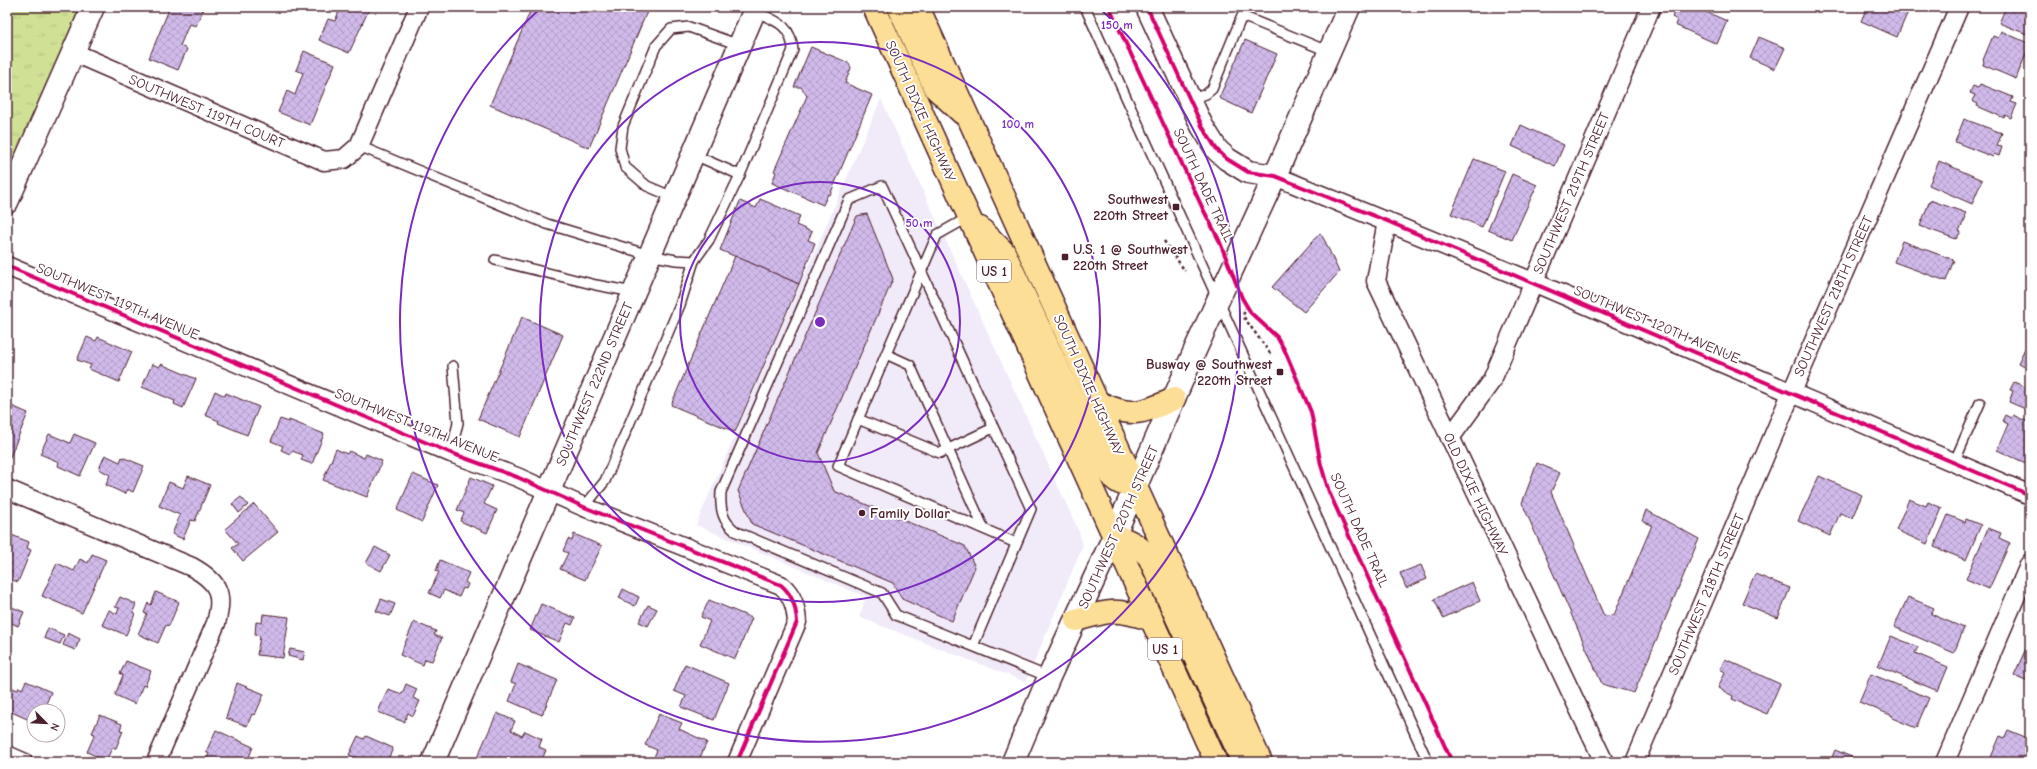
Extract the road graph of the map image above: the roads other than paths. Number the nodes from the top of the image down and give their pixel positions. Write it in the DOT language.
graph roads {
  1 [pos="93,7"];
  2 [pos="419,7"];
  3 [pos="874,7"];
  4 [pos="899,7"];
  5 [pos="918,7"];
  6 [pos="1085,7"];
  7 [pos="1147,7"];
  8 [pos="1349,7"];
  9 [pos="1651,7"];
  10 [pos="1959,7"];
  11 [pos="755,9"];
  12 [pos="739,45"];
  13 [pos="72,52"];
  14 [pos="1330,52"];
  15 [pos="1190,100"];
  16 [pos="969,119"];
  17 [pos="359,146"];
  18 [pos="692,154"];
  19 [pos="740,175"];
  20 [pos="1275,176"];
  21 [pos="673,197"];
  22 [pos="7,202"];
  23 [pos="969,217"];
  24 [pos="1387,221"];
  25 [pos="649,255"];
  26 [pos="495,260"];
  27 [pos="694,261"];
  28 [pos="7,266"];
  29 [pos="921,272"];
  30 [pos="1533,282"];
  31 [pos="633,292"];
  32 [pos="1218,299"];
  33 [pos="886,354"];
  34 [pos="452,366"];
  35 [pos="1791,394"];
  36 [pos="1174,399"];
  37 [pos="1096,401"];
  38 [pos="1980,403"];
  39 [pos="858,419"];
  40 [pos="993,428"];
  41 [pos="1450,438"];
  42 [pos="948,449"];
  43 [pos="451,453"];
  44 [pos="1954,463"];
  45 [pos="1136,487"];
  46 [pos="7,489"];
  47 [pos="549,492"];
  48 [pos="2030,495"];
  49 [pos="584,507"];
  50 [pos="984,529"];
  51 [pos="1114,536"];
  52 [pos="1016,543"];
  53 [pos="2030,563"];
  54 [pos="1076,620"];
  55 [pos="1152,620"];
  56 [pos="973,646"];
  57 [pos="1049,677"];
  58 [pos="7,755"];
  59 [pos="23,762"];
  60 [pos="156,762"];
  61 [pos="433,762"];
  62 [pos="737,762"];
  63 [pos="1013,762"];
  64 [pos="1216,762"];
  65 [pos="1243,762"];
  66 [pos="1261,762"];
  67 [pos="1428,762"];
  68 [pos="1604,762"];
  69 [pos="1635,762"];
  70 [pos="1945,762"];
  1 -- 13 [label="street"];
  2 -- 17 [label="street"];
  3 -- 23 [label="highway, SOUTH DIXIE HIGHWAY / US 1"];
  4 -- 16 [label="highway"];
  5 -- 16 [label="highway, SOUTH DIXIE HIGHWAY / US 1"];
  6 -- 32 [label="lane"];
  7 -- 15 [label="street"];
  8 -- 14 [label="street, SOUTHWEST 220TH STREET"];
  9 -- 30 [label="street, SOUTHWEST 219TH STREET"];
  10 -- 35 [label="street, SOUTHWEST 218TH STREET"];
  11 -- 12 [label="street, SOUTHWEST 222ND STREET"];
  11 -- 19 [label="lane"];
  12 -- 18 [label="street, SOUTHWEST 222ND STREET"];
  12 -- 21 [label="lane"];
  13 -- 17 [label="street, SOUTHWEST 119TH COURT"];
  13 -- 22 [label="street"];
  14 -- 15 [label="lane"];
  14 -- 20 [label="street, SOUTHWEST 220TH STREET"];
  15 -- 20 [label="street"];
  16 -- 37 [label="highway, SOUTH DIXIE HIGHWAY / US 1"];
  17 -- 25 [label="lane"];
  18 -- 19 [label="lane"];
  18 -- 21 [label="street, SOUTHWEST 222ND STREET"];
  19 -- 27 [label="lane"];
  20 -- 24 [label="street, SOUTHWEST 120TH AVENUE"];
  20 -- 32 [label="street, SOUTHWEST 220TH STREET"];
  21 -- 25 [label="street, SOUTHWEST 222ND STREET"];
  23 -- 29 [label="lane"];
  23 -- 45 [label="highway"];
  23 -- 51 [label="highway, SOUTH DIXIE HIGHWAY / US 1"];
  24 -- 30 [label="street, SOUTHWEST 120TH AVENUE"];
  24 -- 41 [label="street, OLD DIXIE HIGHWAY"];
  25 -- 27 [label="lane"];
  25 -- 31 [label="street, SOUTHWEST 222ND STREET"];
  26 -- 31 [label="lane"];
  27 -- 49 [label="lane"];
  28 -- 43 [label="street, SOUTHWEST 119TH AVENUE"];
  29 -- 33 [label="lane"];
  29 -- 40 [label="lane"];
  29 -- 56 [label="lane"];
  30 -- 35 [label="street, SOUTHWEST 120TH AVENUE"];
  30 -- 41 [label="street, SOUTHWEST 219TH STREET"];
  31 -- 47 [label="street, SOUTHWEST 222ND STREET"];
  32 -- 36 [label="street, SOUTHWEST 220TH STREET"];
  32 -- 67 [label="lane"];
  33 -- 39 [label="lane"];
  33 -- 42 [label="lane"];
  34 -- 43 [label="lane"];
  35 -- 44 [label="street, SOUTHWEST 120TH AVENUE"];
  35 -- 69 [label="street, SOUTHWEST 218TH STREET"];
  36 -- 37 [label="highway"];
  36 -- 45 [label="street, SOUTHWEST 220TH STREET"];
  37 -- 45 [label="highway, SOUTH DIXIE HIGHWAY / US 1"];
  38 -- 44 [label="lane"];
  39 -- 42 [label="lane"];
  39 -- 50 [label="lane"];
  40 -- 42 [label="lane"];
  40 -- 52 [label="lane"];
  41 -- 68 [label="street, OLD DIXIE HIGHWAY"];
  42 -- 50 [label="lane"];
  43 -- 47 [label="street, SOUTHWEST 119TH AVENUE"];
  44 -- 48 [label="street, SOUTHWEST 120TH AVENUE"];
  45 -- 51 [label="street, SOUTHWEST 220TH STREET"];
  45 -- 66 [label="highway, SOUTH DIXIE HIGHWAY / US 1"];
  46 -- 60 [label="street"];
  47 -- 49 [label="street, SOUTHWEST 119TH AVENUE"];
  47 -- 61 [label="street, SOUTHWEST 222ND STREET"];
  49 -- 62 [label="street, SOUTHWEST 119TH AVENUE"];
  50 -- 52 [label="lane"];
  51 -- 54 [label="street, SOUTHWEST 220TH STREET"];
  51 -- 55 [label="highway, SOUTH DIXIE HIGHWAY / US 1"];
  51 -- 65 [label="highway"];
  52 -- 56 [label="lane"];
  53 -- 70 [label="street"];
  54 -- 55 [label="highway"];
  54 -- 57 [label="street, SOUTHWEST 220TH STREET"];
  55 -- 64 [label="highway, SOUTH DIXIE HIGHWAY / US 1"];
  56 -- 57 [label="lane"];
  57 -- 63 [label="street, SOUTHWEST 220TH STREET"];
  58 -- 59 [label="street"];
}
